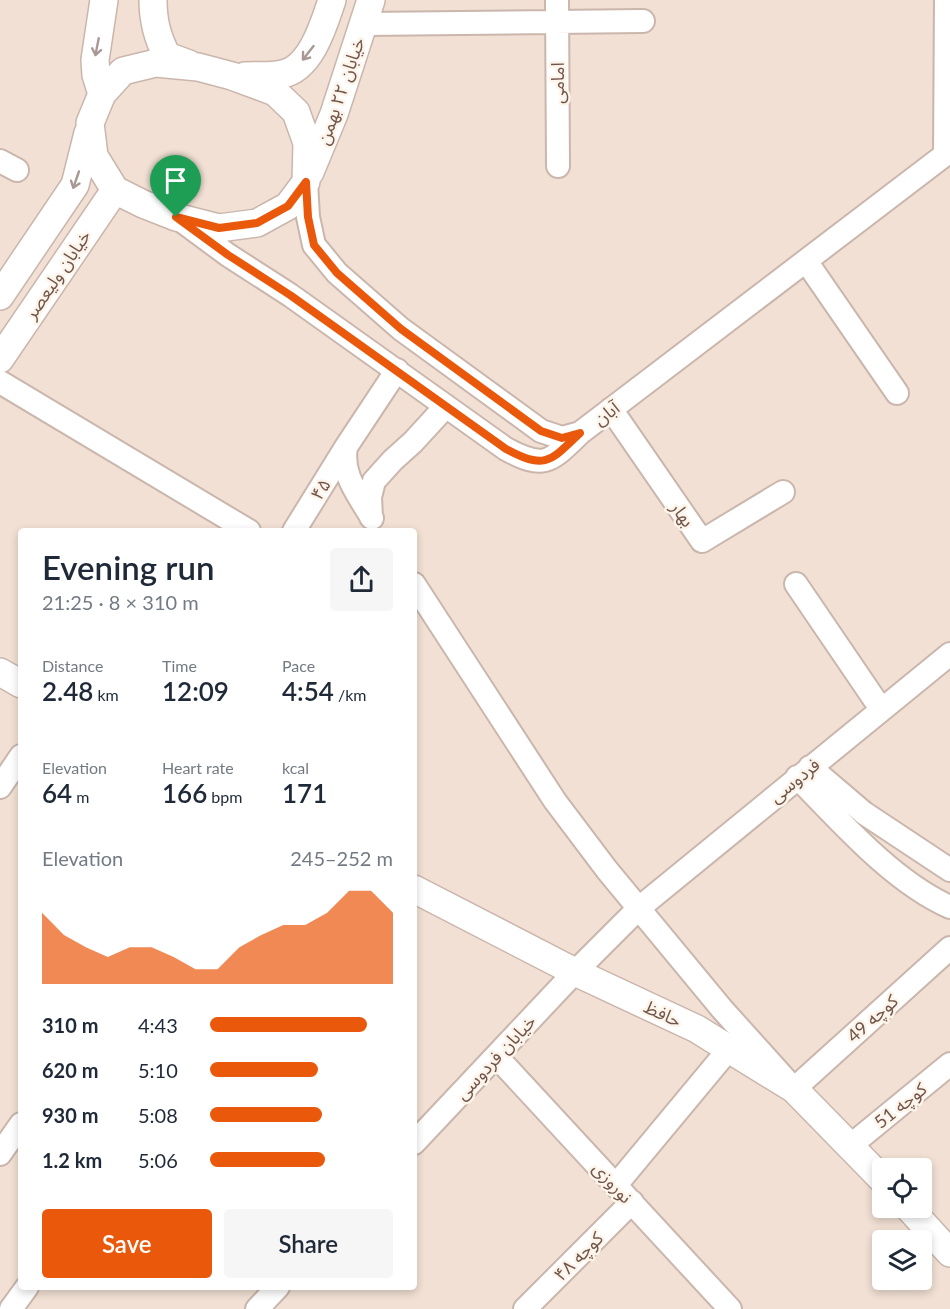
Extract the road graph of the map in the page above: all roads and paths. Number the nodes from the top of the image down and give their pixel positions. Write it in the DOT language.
graph roads {
  1 [pos="104,0"];
  2 [pos="153,0"];
  3 [pos="332,0"];
  4 [pos="946,0"];
  5 [pos="557,11"];
  6 [pos="367,12"];
  7 [pos="642,21"];
  8 [pos="198,67"];
  9 [pos="232,76"];
  10 [pos="102,94"];
  11 [pos="90,123"];
  12 [pos="947,153"];
  13 [pos="558,166"];
  14 [pos="306,182"];
  15 [pos="115,190"];
  16 [pos="176,217"];
  17 [pos="806,261"];
  18 [pos="0,296"];
  19 [pos="0,359"];
  20 [pos="397,370"];
  21 [pos="0,382"];
  22 [pos="897,393"];
  23 [pos="446,406"];
  24 [pos="611,409"];
  25 [pos="580,433"];
  26 [pos="346,447"];
  27 [pos="783,492"];
  28 [pos="376,525"];
  29 [pos="244,528"];
  30 [pos="296,528"];
  31 [pos="796,584"];
  32 [pos="417,589"];
  33 [pos="950,654"];
  34 [pos="0,672"];
  35 [pos="18,682"];
  36 [pos="881,709"];
  37 [pos="18,760"];
  38 [pos="804,772"];
  39 [pos="0,787"];
  40 [pos="949,868"];
  41 [pos="417,892"];
  42 [pos="950,907"];
  43 [pos="639,908"];
  44 [pos="950,948"];
  45 [pos="575,972"];
  46 [pos="729,1049"];
  47 [pos="496,1056"];
  48 [pos="950,1064"];
  49 [pos="794,1089"];
  50 [pos="18,1128"];
  51 [pos="417,1140"];
  52 [pos="850,1146"];
  53 [pos="0,1154"];
  54 [pos="872,1169"];
  55 [pos="616,1185"];
  56 [pos="632,1202"];
  57 [pos="918,1218"];
  58 [pos="950,1253"];
  59 [pos="25,1290"];
  60 [pos="275,1290"];
  61 [pos="11,1309"];
  62 [pos="257,1309"];
  63 [pos="525,1309"];
  64 [pos="730,1309"];
  1 -- 10 [label="street, one-way"];
  2 -- 8 [label="street"];
  3 -- 9 [label="street, خیابان ۲۲ بهمن, one-way"];
  4 -- 12 [label="street"];
  5 -- 6 [label="street"];
  5 -- 7 [label="street"];
  5 -- 13 [label="street, امامی"];
  6 -- 14 [label="street, خیابان ۲۲ بهمن"];
  8 -- 9 [label="street"];
  8 -- 10 [label="street"];
  9 -- 14 [label="street"];
  10 -- 11 [label="street"];
  11 -- 15 [label="street"];
  11 -- 18 [label="street, خیابان ولیعصر, one-way"];
  12 -- 17 [label="street, آبان"];
  14 -- 16 [label="street"];
  14 -- 25 [label="street, آبان"];
  15 -- 16 [label="street"];
  15 -- 19 [label="street, خیابان ولیعصر"];
  16 -- 20 [label="street"];
  17 -- 22 [label="street"];
  17 -- 24 [label="street, آبان"];
  20 -- 23 [label="street"];
  20 -- 26 [label="street, ۴۵"];
  21 -- 29 [label="street"];
  23 -- 25 [label="street"];
  23 -- 28 [label="street"];
  24 -- 25 [label="street, آبان"];
  24 -- 27 [label="street, بهار"];
  26 -- 28 [label="street"];
  26 -- 30 [label="street, ۴۵"];
  31 -- 36 [label="street"];
  32 -- 43 [label="street"];
  33 -- 36 [label="street, فردوسی"];
  34 -- 35 [label="street"];
  36 -- 38 [label="street, فردوسی"];
  37 -- 39 [label="street"];
  38 -- 40 [label="street"];
  38 -- 42 [label="street"];
  38 -- 43 [label="street, فردوسی"];
  41 -- 45 [label="street, حافظ"];
  43 -- 45 [label="street, فردوسی"];
  43 -- 49 [label="street"];
  44 -- 49 [label="street, کوچه 49"];
  45 -- 46 [label="street, حافظ"];
  45 -- 47 [label="street, خیابان فردوسی"];
  46 -- 49 [label="street, حافظ"];
  46 -- 55 [label="street"];
  47 -- 51 [label="street, خیابان فردوسی"];
  47 -- 55 [label="street, نوروزی"];
  48 -- 52 [label="street, کوچه 51"];
  49 -- 52 [label="street, حافظ"];
  50 -- 53 [label="street"];
  52 -- 54 [label="street, حافظ"];
  55 -- 56 [label="street, نوروزی"];
  56 -- 63 [label="street, کوچه ۴۸"];
  56 -- 64 [label="street, نوروزی"];
  57 -- 58 [label="street"];
  59 -- 61 [label="street"];
  60 -- 62 [label="street"];
}
